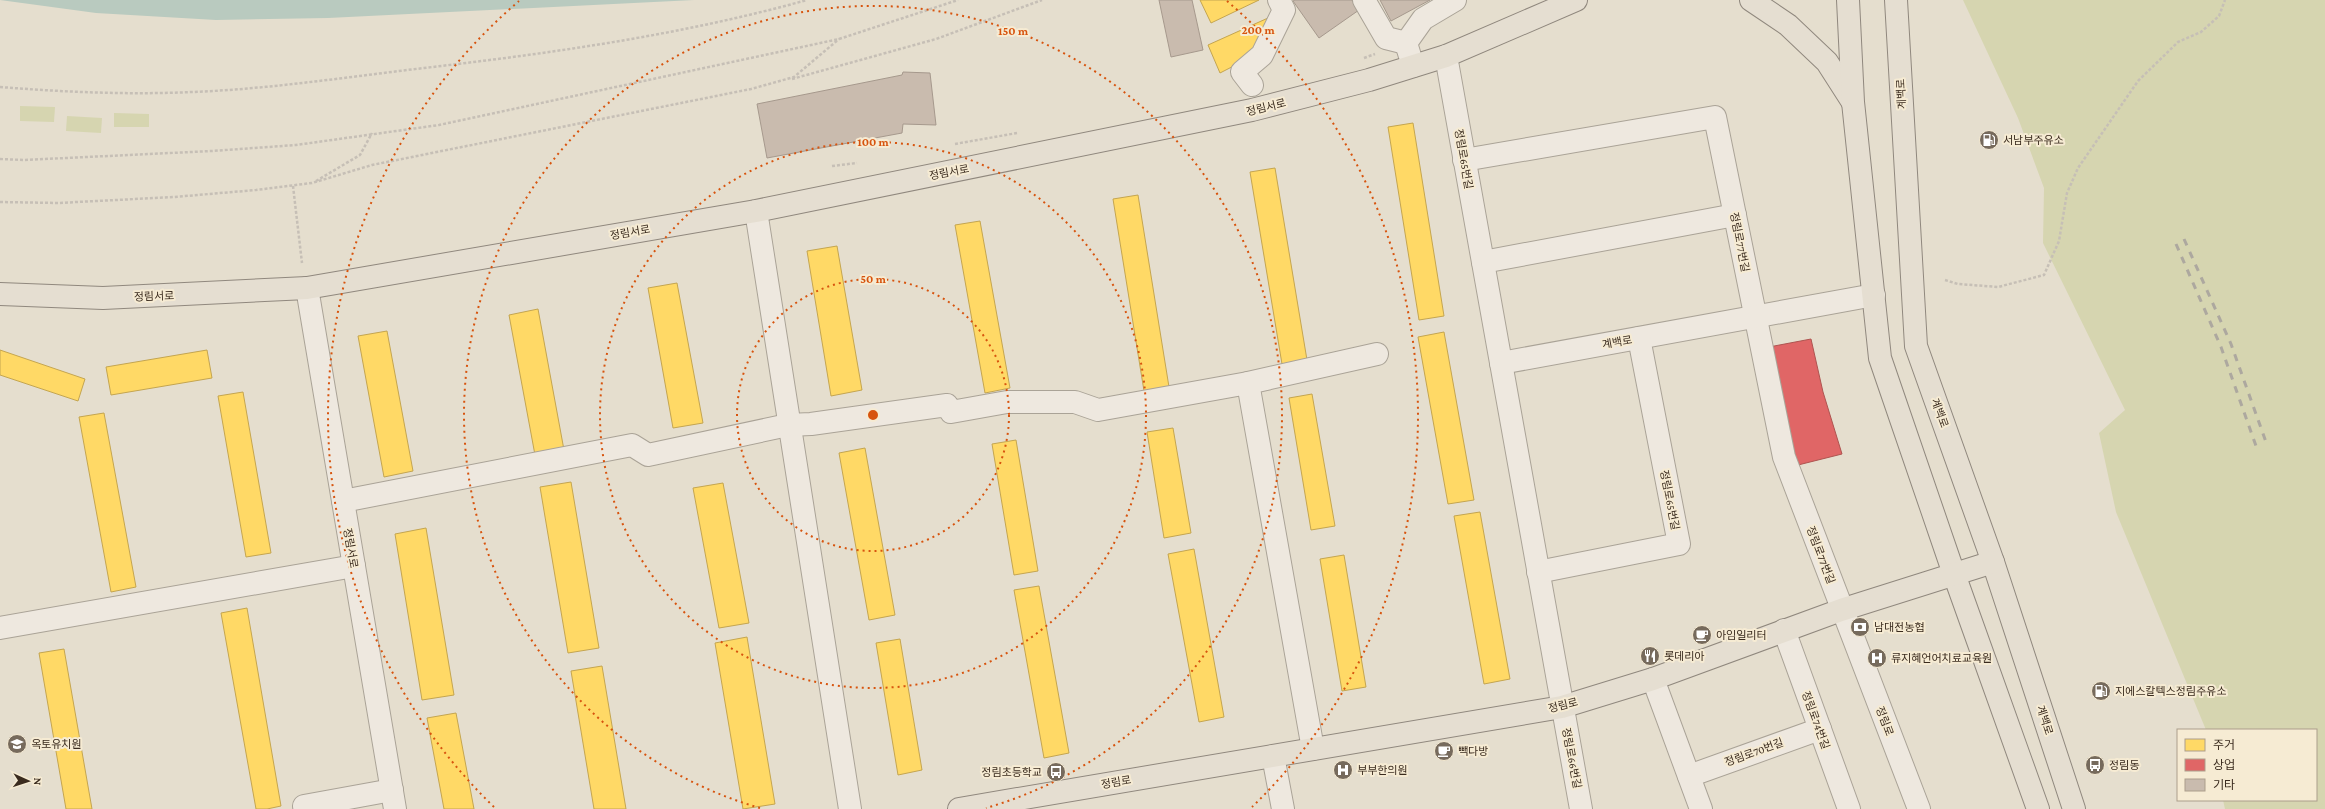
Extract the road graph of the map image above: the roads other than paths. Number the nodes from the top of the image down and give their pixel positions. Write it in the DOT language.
graph roads {
  1 [pos="1279,0"];
  2 [pos="1364,0"];
  3 [pos="1455,0"];
  4 [pos="1576,0"];
  5 [pos="1751,0"];
  6 [pos="1848,0"];
  7 [pos="1896,0"];
  8 [pos="1406,44"];
  9 [pos="1446,56"];
  10 [pos="1413,66"];
  11 [pos="1252,85"];
  12 [pos="1853,102"];
  13 [pos="1464,160"];
  14 [pos="756,210"];
  15 [pos="1735,215"];
  16 [pos="1483,262"];
  17 [pos="307,288"];
  18 [pos="0,294"];
  19 [pos="1874,295"];
  20 [pos="1756,317"];
  21 [pos="1639,338"];
  22 [pos="1377,354"];
  23 [pos="1501,363"];
  24 [pos="1248,383"];
  25 [pos="788,425"];
  26 [pos="343,501"];
  27 [pos="1993,562"];
  28 [pos="354,566"];
  29 [pos="1538,572"];
  30 [pos="1954,574"];
  31 [pos="1841,610"];
  32 [pos="0,628"];
  33 [pos="1784,630"];
  34 [pos="1654,679"];
  35 [pos="1562,707"];
  36 [pos="1820,729"];
  37 [pos="1313,749"];
  38 [pos="1273,756"];
  39 [pos="1689,776"];
  40 [pos="394,800"];
  41 [pos="304,806"];
  42 [pos="997,806"];
  43 [pos="850,809"];
  44 [pos="960,809"];
  45 [pos="1283,809"];
  46 [pos="1581,809"];
  47 [pos="1701,809"];
  48 [pos="1848,809"];
  49 [pos="1919,809"];
  50 [pos="2038,809"];
  51 [pos="2074,809"];
  1 -- 11 [label="street"];
  2 -- 8 [label="street"];
  3 -- 8 [label="street"];
  4 -- 9 [label="main road, 정림서로"];
  5 -- 12 [label="main road"];
  6 -- 12 [label="main road"];
  7 -- 27 [label="main road, 계백로"];
  8 -- 10 [label="street"];
  9 -- 10 [label="main road, 정림서로"];
  9 -- 13 [label="street, 정림로65번길"];
  10 -- 14 [label="main road, 정림서로"];
  12 -- 19 [label="main road"];
  13 -- 15 [label="street, 정림로77번길"];
  13 -- 16 [label="street, 정림로65번길"];
  14 -- 17 [label="main road, 정림서로"];
  14 -- 25 [label="street"];
  15 -- 16 [label="street"];
  15 -- 20 [label="street, 정림로77번길"];
  16 -- 23 [label="street, 정림로65번길"];
  17 -- 18 [label="main road, 정림서로"];
  17 -- 26 [label="street, 정림서로"];
  19 -- 20 [label="street, 계백로"];
  19 -- 30 [label="main road"];
  20 -- 21 [label="street, 계백로"];
  20 -- 31 [label="street, 정림로77번길"];
  21 -- 23 [label="street, 계백로"];
  21 -- 29 [label="street, 정림로65번길"];
  22 -- 24 [label="street"];
  23 -- 29 [label="street, 정림로65번길"];
  24 -- 25 [label="street"];
  24 -- 37 [label="street"];
  25 -- 26 [label="street"];
  25 -- 43 [label="street"];
  26 -- 28 [label="street, 정림서로"];
  27 -- 30 [label="main road, 정림로"];
  27 -- 51 [label="main road, 계백로"];
  28 -- 32 [label="street"];
  28 -- 40 [label="street, 정림서로"];
  29 -- 35 [label="street, 정림로65번길"];
  30 -- 31 [label="main road, 정림로"];
  30 -- 50 [label="main road"];
  31 -- 33 [label="main road, 정림로"];
  31 -- 49 [label="street, 정림로"];
  33 -- 34 [label="main road, 정림로"];
  33 -- 36 [label="street, 정림로74번길"];
  34 -- 35 [label="main road, 정림로"];
  34 -- 39 [label="street"];
  35 -- 37 [label="main road, 정림로"];
  35 -- 46 [label="street, 정림로66번길"];
  36 -- 39 [label="street, 정림로70번길"];
  36 -- 48 [label="street, 정림로74번길"];
  37 -- 38 [label="main road, 정림로"];
  38 -- 42 [label="main road, 정림로"];
  38 -- 45 [label="street"];
  39 -- 47 [label="street"];
  40 -- 41 [label="street"];
  42 -- 44 [label="main road, 정림로"];
}
